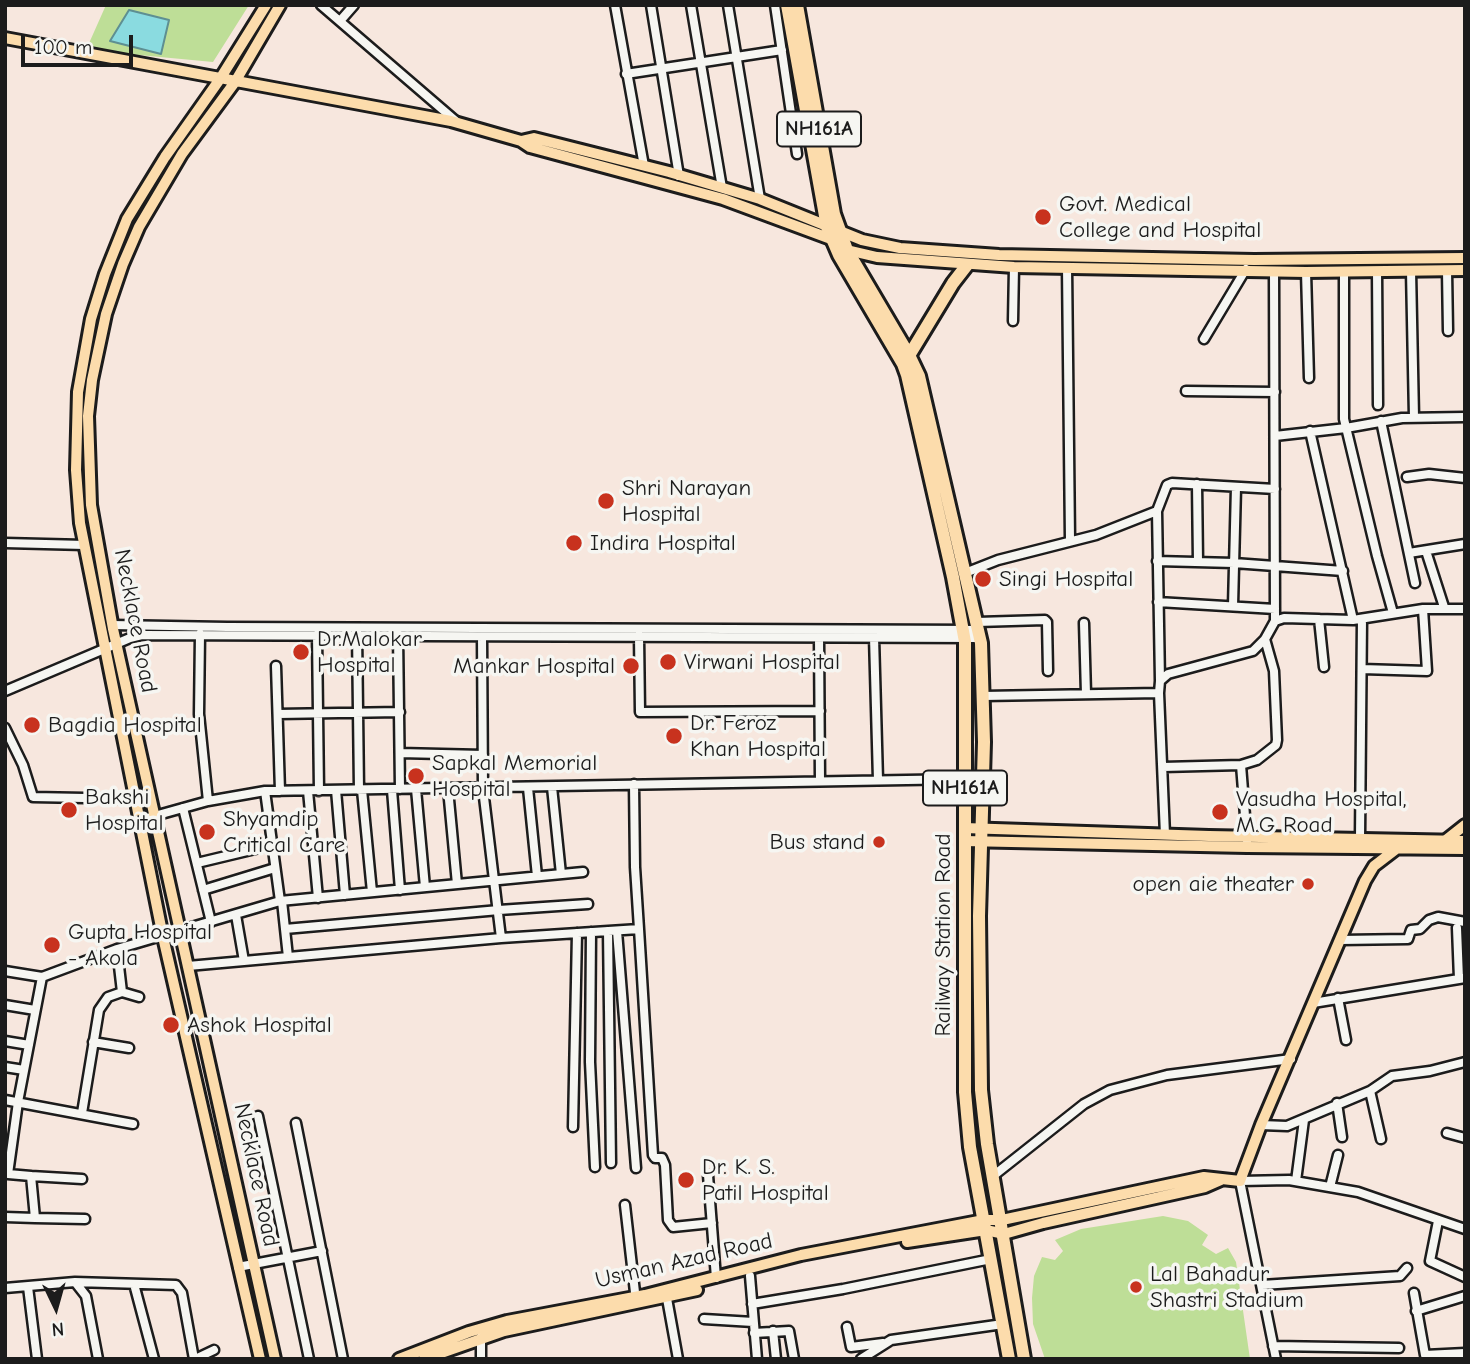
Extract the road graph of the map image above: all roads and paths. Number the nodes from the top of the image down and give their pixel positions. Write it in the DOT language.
graph roads {
  1 [pos="266,5"];
  2 [pos="280,5"];
  3 [pos="321,5"];
  4 [pos="354,5"];
  5 [pos="615,5"];
  6 [pos="651,5"];
  7 [pos="691,5"];
  8 [pos="727,5"];
  9 [pos="775,5"];
  10 [pos="788,5"];
  11 [pos="797,5"];
  12 [pos="340,21"];
  13 [pos="5,38"];
  14 [pos="782,50"];
  15 [pos="736,58"];
  16 [pos="701,63"];
  17 [pos="662,69"];
  18 [pos="626,74"];
  19 [pos="220,79"];
  20 [pos="235,82"];
  21 [pos="459,124"];
  22 [pos="521,141"];
  23 [pos="797,154"];
  24 [pos="644,166"];
  25 [pos="680,176"];
  26 [pos="722,188"];
  27 [pos="760,200"];
  28 [pos="832,232"];
  29 [pos="848,250"];
  30 [pos="1465,258"];
  31 [pos="967,265"];
  32 [pos="1248,265"];
  33 [pos="1014,267"];
  34 [pos="1067,268"];
  35 [pos="1465,270"];
  36 [pos="1274,271"];
  37 [pos="1343,271"];
  38 [pos="1377,271"];
  39 [pos="1411,271"];
  40 [pos="1447,271"];
  41 [pos="1306,272"];
  42 [pos="1013,321"];
  43 [pos="1448,331"];
  44 [pos="1204,339"];
  45 [pos="906,359"];
  46 [pos="1309,378"];
  47 [pos="1186,391"];
  48 [pos="1275,393"];
  49 [pos="1378,405"];
  50 [pos="83,416"];
  51 [pos="1414,417"];
  52 [pos="1465,417"];
  53 [pos="1381,421"];
  54 [pos="1346,428"];
  55 [pos="1310,431"];
  56 [pos="1275,436"];
  57 [pos="1407,477"];
  58 [pos="1465,478"];
  59 [pos="1197,484"];
  60 [pos="1236,487"];
  61 [pos="1275,489"];
  62 [pos="1157,511"];
  63 [pos="95,529"];
  64 [pos="82,530"];
  65 [pos="1070,540"];
  66 [pos="5,543"];
  67 [pos="1465,544"];
  68 [pos="85,545"];
  69 [pos="1426,551"];
  70 [pos="1409,553"];
  71 [pos="1157,561"];
  72 [pos="1198,562"];
  73 [pos="1234,563"];
  74 [pos="1275,567"];
  75 [pos="1343,571"];
  76 [pos="965,573"];
  77 [pos="1415,583"];
  78 [pos="1158,603"];
  79 [pos="1233,607"];
  80 [pos="1444,607"];
  81 [pos="1275,609"];
  82 [pos="1423,609"];
  83 [pos="1465,609"];
  84 [pos="1393,613"];
  85 [pos="1319,619"];
  86 [pos="1358,619"];
  87 [pos="1275,621"];
  88 [pos="1084,623"];
  89 [pos="112,625"];
  90 [pos="979,630"];
  91 [pos="357,631"];
  92 [pos="201,634"];
  93 [pos="963,634"];
  94 [pos="317,635"];
  95 [pos="398,635"];
  96 [pos="482,636"];
  97 [pos="639,636"];
  98 [pos="819,637"];
  99 [pos="874,637"];
  100 [pos="1265,639"];
  101 [pos="116,644"];
  102 [pos="104,649"];
  103 [pos="276,666"];
  104 [pos="1324,667"];
  105 [pos="1362,669"];
  106 [pos="1048,671"];
  107 [pos="1160,681"];
  108 [pos="5,691"];
  109 [pos="1159,693"];
  110 [pos="1086,694"];
  111 [pos="983,696"];
  112 [pos="820,711"];
  113 [pos="400,712"];
  114 [pos="278,714"];
  115 [pos="318,714"];
  116 [pos="358,714"];
  117 [pos="5,728"];
  118 [pos="7,739"];
  119 [pos="400,752"];
  120 [pos="483,755"];
  121 [pos="1241,765"];
  122 [pos="1163,767"];
  123 [pos="965,779"];
  124 [pos="878,780"];
  125 [pos="820,781"];
  126 [pos="634,784"];
  127 [pos="552,787"];
  128 [pos="528,788"];
  129 [pos="416,789"];
  130 [pos="448,789"];
  131 [pos="483,789"];
  132 [pos="337,790"];
  133 [pos="360,790"];
  134 [pos="396,790"];
  135 [pos="265,791"];
  136 [pos="280,791"];
  137 [pos="308,791"];
  138 [pos="319,791"];
  139 [pos="135,799"];
  140 [pos="208,802"];
  141 [pos="183,808"];
  142 [pos="156,815"];
  143 [pos="139,820"];
  144 [pos="1465,825"];
  145 [pos="964,835"];
  146 [pos="982,835"];
  147 [pos="1165,835"];
  148 [pos="1408,840"];
  149 [pos="1446,840"];
  150 [pos="1465,841"];
  151 [pos="1247,842"];
  152 [pos="1362,843"];
  153 [pos="272,845"];
  154 [pos="1398,848"];
  155 [pos="1465,849"];
  156 [pos="197,863"];
  157 [pos="1374,866"];
  158 [pos="275,868"];
  159 [pos="583,872"];
  160 [pos="561,874"];
  161 [pos="537,876"];
  162 [pos="496,880"];
  163 [pos="457,884"];
  164 [pos="425,887"];
  165 [pos="203,890"];
  166 [pos="400,890"];
  167 [pos="372,892"];
  168 [pos="345,895"];
  169 [pos="318,898"];
  170 [pos="281,901"];
  171 [pos="588,904"];
  172 [pos="499,909"];
  173 [pos="236,915"];
  174 [pos="211,922"];
  175 [pos="1461,925"];
  176 [pos="285,929"];
  177 [pos="639,929"];
  178 [pos="612,931"];
  179 [pos="180,932"];
  180 [pos="591,932"];
  181 [pos="577,933"];
  182 [pos="163,937"];
  183 [pos="501,938"];
  184 [pos="1340,940"];
  185 [pos="117,949"];
  186 [pos="288,957"];
  187 [pos="244,961"];
  188 [pos="188,966"];
  189 [pos="5,971"];
  190 [pos="41,977"];
  191 [pos="1462,978"];
  192 [pos="122,992"];
  193 [pos="139,997"];
  194 [pos="1338,998"];
  195 [pos="1313,1003"];
  196 [pos="5,1005"];
  197 [pos="35,1010"];
  198 [pos="1346,1040"];
  199 [pos="5,1041"];
  200 [pos="93,1042"];
  201 [pos="29,1045"];
  202 [pos="129,1048"];
  203 [pos="1291,1059"];
  204 [pos="1465,1062"];
  205 [pos="5,1067"];
  206 [pos="24,1070"];
  207 [pos="1370,1091"];
  208 [pos="5,1100"];
  209 [pos="18,1102"];
  210 [pos="1337,1103"];
  211 [pos="82,1113"];
  212 [pos="258,1115"];
  213 [pos="1304,1120"];
  214 [pos="296,1123"];
  215 [pos="134,1124"];
  216 [pos="1261,1125"];
  217 [pos="573,1127"];
  218 [pos="1447,1133"];
  219 [pos="1342,1138"];
  220 [pos="1465,1138"];
  221 [pos="1381,1139"];
  222 [pos="1338,1156"];
  223 [pos="611,1163"];
  224 [pos="595,1167"];
  225 [pos="636,1168"];
  226 [pos="7,1174"];
  227 [pos="708,1175"];
  228 [pos="31,1176"];
  229 [pos="993,1176"];
  230 [pos="82,1179"];
  231 [pos="1240,1181"];
  232 [pos="1296,1181"];
  233 [pos="1330,1187"];
  234 [pos="625,1205"];
  235 [pos="1097,1205"];
  236 [pos="5,1217"];
  237 [pos="35,1218"];
  238 [pos="85,1219"];
  239 [pos="1002,1220"];
  240 [pos="1438,1221"];
  241 [pos="712,1223"];
  242 [pos="985,1225"];
  243 [pos="1465,1229"];
  244 [pos="1004,1234"];
  245 [pos="322,1251"];
  246 [pos="289,1257"];
  247 [pos="991,1259"];
  248 [pos="253,1264"];
  249 [pos="237,1267"];
  250 [pos="1407,1268"];
  251 [pos="750,1276"];
  252 [pos="1465,1277"];
  253 [pos="716,1278"];
  254 [pos="75,1282"];
  255 [pos="134,1284"];
  256 [pos="1262,1285"];
  257 [pos="28,1287"];
  258 [pos="5,1288"];
  259 [pos="1414,1293"];
  260 [pos="666,1294"];
  261 [pos="1465,1296"];
  262 [pos="636,1301"];
  263 [pos="752,1304"];
  264 [pos="1416,1311"];
  265 [pos="704,1319"];
  266 [pos="754,1322"];
  267 [pos="1003,1324"];
  268 [pos="847,1327"];
  269 [pos="773,1331"];
  270 [pos="754,1333"];
  271 [pos="481,1337"];
  272 [pos="886,1342"];
  273 [pos="1273,1346"];
  274 [pos="1399,1348"];
  275 [pos="214,1350"];
  276 [pos="1465,1353"];
  277 [pos="1006,1358"];
  278 [pos="37,1359"];
  279 [pos="98,1359"];
  280 [pos="155,1359"];
  281 [pos="194,1359"];
  282 [pos="260,1359"];
  283 [pos="275,1359"];
  284 [pos="309,1359"];
  285 [pos="343,1359"];
  286 [pos="399,1359"];
  287 [pos="424,1359"];
  288 [pos="481,1359"];
  289 [pos="678,1359"];
  290 [pos="757,1359"];
  291 [pos="776,1359"];
  292 [pos="793,1359"];
  293 [pos="861,1359"];
  294 [pos="1024,1359"];
  295 [pos="1276,1359"];
  1 -- 19 [label="main road"];
  2 -- 20 [label="main road, Necklace Road"];
  3 -- 12 [label="street"];
  4 -- 12 [label="street"];
  5 -- 18 [label="street"];
  6 -- 17 [label="street"];
  7 -- 16 [label="street"];
  8 -- 15 [label="street"];
  9 -- 14 [label="street"];
  10 -- 28 [label="highway, NH161A"];
  11 -- 28 [label="highway, NH161A"];
  12 -- 21 [label="street"];
  13 -- 19 [label="main road"];
  14 -- 15 [label="street"];
  14 -- 23 [label="street"];
  15 -- 16 [label="street"];
  15 -- 27 [label="street"];
  16 -- 17 [label="street"];
  16 -- 26 [label="street"];
  17 -- 18 [label="street"];
  17 -- 25 [label="street"];
  18 -- 24 [label="street"];
  19 -- 20 [label="main road"];
  19 -- 50 [label="main road"];
  20 -- 21 [label="main road"];
  20 -- 50 [label="main road, Necklace Road"];
  21 -- 22 [label="main road"];
  22 -- 24 [label="main road"];
  22 -- 28 [label="main road"];
  24 -- 25 [label="main road"];
  25 -- 26 [label="main road"];
  26 -- 27 [label="main road"];
  27 -- 28 [label="main road"];
  28 -- 29 [label="highway, NH161A"];
  28 -- 32 [label="main road"];
  28 -- 45 [label="highway, Railway Station Road / NH161A"];
  29 -- 31 [label="main road"];
  29 -- 45 [label="highway, Railway Station Road / NH161A"];
  30 -- 32 [label="main road"];
  31 -- 33 [label="main road"];
  31 -- 45 [label="highway"];
  32 -- 34 [label="main road"];
  32 -- 36 [label="main road"];
  32 -- 44 [label="street"];
  33 -- 34 [label="main road"];
  33 -- 42 [label="street"];
  34 -- 65 [label="street"];
  35 -- 40 [label="main road"];
  36 -- 41 [label="main road"];
  36 -- 48 [label="street"];
  37 -- 38 [label="main road"];
  37 -- 41 [label="main road"];
  37 -- 54 [label="street"];
  38 -- 39 [label="main road"];
  38 -- 49 [label="street"];
  39 -- 40 [label="main road"];
  39 -- 51 [label="street"];
  40 -- 43 [label="street"];
  41 -- 46 [label="street"];
  45 -- 76 [label="highway, Railway Station Road / NH161A"];
  45 -- 93 [label="highway, Railway Station Road / NH161A"];
  47 -- 48 [label="street"];
  48 -- 56 [label="street"];
  50 -- 63 [label="main road, Necklace Road"];
  50 -- 64 [label="main road, Necklace Road"];
  51 -- 52 [label="street"];
  51 -- 53 [label="street"];
  53 -- 54 [label="street"];
  53 -- 70 [label="street"];
  54 -- 55 [label="street"];
  54 -- 84 [label="street"];
  55 -- 56 [label="street"];
  55 -- 75 [label="street"];
  56 -- 61 [label="street"];
  57 -- 58 [label="street"];
  59 -- 60 [label="street"];
  59 -- 62 [label="street"];
  59 -- 72 [label="street"];
  60 -- 61 [label="street"];
  60 -- 73 [label="street"];
  61 -- 74 [label="street"];
  62 -- 65 [label="street"];
  62 -- 71 [label="street"];
  63 -- 64 [label="main road"];
  63 -- 89 [label="main road, Necklace Road"];
  64 -- 68 [label="main road, Necklace Road"];
  65 -- 76 [label="street"];
  66 -- 68 [label="street"];
  67 -- 69 [label="street"];
  68 -- 102 [label="main road, Necklace Road"];
  69 -- 70 [label="street"];
  69 -- 80 [label="street"];
  70 -- 77 [label="street"];
  71 -- 72 [label="street"];
  71 -- 78 [label="street"];
  72 -- 73 [label="street"];
  73 -- 74 [label="street"];
  73 -- 79 [label="street"];
  74 -- 75 [label="street"];
  74 -- 81 [label="street"];
  75 -- 86 [label="street"];
  76 -- 90 [label="highway, Railway Station Road / NH161A"];
  78 -- 79 [label="street"];
  78 -- 107 [label="street"];
  79 -- 81 [label="street"];
  80 -- 82 [label="street"];
  80 -- 83 [label="street"];
  81 -- 87 [label="street"];
  82 -- 84 [label="street"];
  82 -- 105 [label="street"];
  84 -- 86 [label="street"];
  85 -- 86 [label="street"];
  85 -- 87 [label="street"];
  85 -- 104 [label="street"];
  86 -- 105 [label="street"];
  87 -- 100 [label="street"];
  88 -- 110 [label="street"];
  89 -- 91 [label="street"];
  89 -- 101 [label="main road, Necklace Road"];
  90 -- 93 [label="street"];
  90 -- 106 [label="street"];
  90 -- 111 [label="highway, Railway Station Road / NH161A"];
  91 -- 93 [label="street"];
  91 -- 94 [label="street"];
  91 -- 95 [label="street"];
  91 -- 116 [label="street"];
  92 -- 94 [label="street"];
  92 -- 101 [label="street"];
  92 -- 140 [label="street"];
  93 -- 99 [label="street"];
  93 -- 123 [label="highway, Railway Station Road / NH161A"];
  94 -- 115 [label="street"];
  95 -- 96 [label="street"];
  95 -- 113 [label="street"];
  96 -- 97 [label="street"];
  96 -- 120 [label="street"];
  97 -- 98 [label="street"];
  97 -- 112 [label="street"];
  98 -- 99 [label="street"];
  98 -- 112 [label="street"];
  99 -- 124 [label="street"];
  100 -- 107 [label="street"];
  100 -- 121 [label="street"];
  101 -- 102 [label="street"];
  101 -- 142 [label="main road, Necklace Road"];
  102 -- 108 [label="street"];
  102 -- 139 [label="main road, Necklace Road"];
  103 -- 114 [label="street"];
  105 -- 152 [label="street"];
  107 -- 109 [label="street"];
  109 -- 110 [label="street"];
  109 -- 122 [label="street"];
  110 -- 111 [label="street"];
  111 -- 146 [label="highway, Railway Station Road / NH161A"];
  112 -- 125 [label="street"];
  113 -- 116 [label="street"];
  113 -- 119 [label="street"];
  114 -- 115 [label="street"];
  114 -- 136 [label="street"];
  115 -- 116 [label="street"];
  115 -- 138 [label="street"];
  116 -- 133 [label="street"];
  117 -- 118 [label="street"];
  118 -- 139 [label="street"];
  119 -- 120 [label="street"];
  119 -- 134 [label="street"];
  120 -- 131 [label="street"];
  121 -- 122 [label="street"];
  121 -- 151 [label="street"];
  122 -- 147 [label="street"];
  123 -- 124 [label="street"];
  123 -- 145 [label="highway, Railway Station Road / NH161A"];
  124 -- 125 [label="street"];
  125 -- 126 [label="street"];
  126 -- 127 [label="street"];
  126 -- 177 [label="street"];
  127 -- 128 [label="street"];
  127 -- 160 [label="street"];
  128 -- 131 [label="street"];
  128 -- 161 [label="street"];
  129 -- 130 [label="street"];
  129 -- 134 [label="street"];
  129 -- 164 [label="street"];
  130 -- 131 [label="street"];
  130 -- 163 [label="street"];
  131 -- 162 [label="street"];
  132 -- 133 [label="street"];
  132 -- 138 [label="street"];
  132 -- 168 [label="street"];
  133 -- 134 [label="street"];
  133 -- 167 [label="street"];
  134 -- 166 [label="street"];
  135 -- 136 [label="street"];
  135 -- 140 [label="street"];
  135 -- 153 [label="street"];
  136 -- 137 [label="street"];
  137 -- 138 [label="street"];
  137 -- 169 [label="street"];
  139 -- 143 [label="main road, Necklace Road"];
  140 -- 141 [label="street"];
  141 -- 142 [label="street"];
  141 -- 156 [label="street"];
  142 -- 143 [label="street"];
  142 -- 179 [label="main road, Necklace Road"];
  143 -- 182 [label="main road, Necklace Road"];
  144 -- 149 [label="main road"];
  145 -- 146 [label="main road"];
  145 -- 242 [label="highway, Railway Station Road / NH161A"];
  146 -- 147 [label="main road"];
  146 -- 151 [label="main road"];
  146 -- 229 [label="highway, Railway Station Road / NH161A"];
  147 -- 151 [label="main road"];
  148 -- 149 [label="main road"];
  148 -- 152 [label="main road"];
  148 -- 154 [label="main road"];
  149 -- 150 [label="main road"];
  151 -- 152 [label="main road"];
  152 -- 154 [label="main road"];
  152 -- 157 [label="main road"];
  153 -- 156 [label="street"];
  153 -- 158 [label="street"];
  154 -- 155 [label="main road"];
  154 -- 157 [label="main road"];
  156 -- 165 [label="street"];
  157 -- 184 [label="main road"];
  158 -- 165 [label="street"];
  158 -- 170 [label="street"];
  159 -- 160 [label="street"];
  160 -- 161 [label="street"];
  161 -- 162 [label="street"];
  162 -- 163 [label="street"];
  162 -- 172 [label="street"];
  163 -- 164 [label="street"];
  164 -- 166 [label="street"];
  165 -- 174 [label="street"];
  166 -- 167 [label="street"];
  167 -- 168 [label="street"];
  168 -- 169 [label="street"];
  169 -- 170 [label="street"];
  170 -- 173 [label="street"];
  170 -- 176 [label="street"];
  171 -- 172 [label="street"];
  172 -- 176 [label="street"];
  172 -- 183 [label="street"];
  173 -- 174 [label="street"];
  173 -- 187 [label="street"];
  174 -- 179 [label="street"];
  175 -- 184 [label="street"];
  175 -- 191 [label="street"];
  176 -- 186 [label="street"];
  177 -- 178 [label="street"];
  177 -- 241 [label="street"];
  178 -- 180 [label="street"];
  178 -- 223 [label="street"];
  178 -- 225 [label="street"];
  179 -- 182 [label="street"];
  179 -- 188 [label="main road, Necklace Road"];
  180 -- 181 [label="street"];
  180 -- 224 [label="street"];
  181 -- 183 [label="street"];
  181 -- 217 [label="street"];
  182 -- 185 [label="street"];
  182 -- 249 [label="main road, Necklace Road"];
  183 -- 186 [label="street"];
  184 -- 195 [label="main road"];
  185 -- 190 [label="street"];
  185 -- 192 [label="street"];
  186 -- 187 [label="street"];
  187 -- 188 [label="street"];
  188 -- 248 [label="main road, Necklace Road"];
  189 -- 190 [label="street"];
  190 -- 197 [label="street"];
  191 -- 194 [label="street"];
  192 -- 193 [label="street"];
  192 -- 200 [label="street"];
  194 -- 195 [label="street"];
  194 -- 198 [label="street"];
  195 -- 203 [label="main road"];
  196 -- 197 [label="street"];
  197 -- 201 [label="street"];
  199 -- 201 [label="street"];
  200 -- 202 [label="street"];
  200 -- 211 [label="street"];
  201 -- 206 [label="street"];
  203 -- 216 [label="main road"];
  203 -- 229 [label="street"];
  204 -- 207 [label="street"];
  205 -- 206 [label="street"];
  206 -- 209 [label="street"];
  207 -- 210 [label="street"];
  207 -- 221 [label="street"];
  208 -- 209 [label="street"];
  209 -- 211 [label="street"];
  209 -- 226 [label="street"];
  210 -- 213 [label="street"];
  210 -- 219 [label="street"];
  211 -- 215 [label="street"];
  212 -- 246 [label="street"];
  213 -- 216 [label="street"];
  213 -- 232 [label="street"];
  214 -- 245 [label="street"];
  216 -- 231 [label="main road"];
  218 -- 220 [label="street"];
  222 -- 233 [label="street"];
  226 -- 228 [label="street"];
  227 -- 241 [label="street"];
  228 -- 230 [label="street"];
  228 -- 237 [label="street"];
  229 -- 239 [label="highway, Railway Station Road / NH161A"];
  231 -- 232 [label="street"];
  231 -- 235 [label="main road"];
  231 -- 256 [label="street"];
  232 -- 233 [label="street"];
  233 -- 240 [label="street"];
  234 -- 262 [label="street"];
  235 -- 239 [label="main road"];
  235 -- 244 [label="main road"];
  236 -- 237 [label="street"];
  237 -- 238 [label="street"];
  239 -- 242 [label="main road"];
  239 -- 244 [label="highway, Railway Station Road / NH161A"];
  240 -- 243 [label="street"];
  240 -- 252 [label="street"];
  241 -- 253 [label="street"];
  242 -- 244 [label="main road"];
  242 -- 247 [label="highway, Railway Station Road / NH161A"];
  242 -- 251 [label="main road, Usman Azad Road"];
  242 -- 253 [label="main road, Usman Azad Road"];
  244 -- 294 [label="highway, Railway Station Road / NH161A"];
  245 -- 246 [label="street"];
  245 -- 285 [label="street"];
  246 -- 248 [label="street"];
  246 -- 284 [label="street"];
  247 -- 263 [label="street"];
  247 -- 267 [label="highway, Railway Station Road / NH161A"];
  248 -- 249 [label="street"];
  248 -- 283 [label="main road, Necklace Road"];
  249 -- 282 [label="main road, Necklace Road"];
  250 -- 256 [label="street"];
  251 -- 260 [label="main road, Usman Azad Road"];
  251 -- 263 [label="street"];
  253 -- 260 [label="main road, Usman Azad Road"];
  254 -- 255 [label="street"];
  254 -- 257 [label="street"];
  254 -- 279 [label="street"];
  255 -- 280 [label="street"];
  255 -- 281 [label="street"];
  256 -- 273 [label="street"];
  257 -- 258 [label="street"];
  257 -- 278 [label="street"];
  259 -- 264 [label="street"];
  260 -- 262 [label="main road, Usman Azad Road"];
  260 -- 289 [label="street"];
  261 -- 264 [label="street"];
  262 -- 271 [label="main road, Usman Azad Road"];
  262 -- 286 [label="main road, Usman Azad Road"];
  263 -- 266 [label="street"];
  264 -- 276 [label="street"];
  265 -- 266 [label="street"];
  266 -- 270 [label="street"];
  267 -- 272 [label="street"];
  267 -- 277 [label="highway, Railway Station Road / NH161A"];
  268 -- 272 [label="street"];
  269 -- 270 [label="street"];
  269 -- 291 [label="street"];
  269 -- 292 [label="street"];
  270 -- 290 [label="street"];
  271 -- 287 [label="main road, Usman Azad Road"];
  271 -- 288 [label="street"];
  272 -- 293 [label="street"];
  273 -- 274 [label="street"];
  273 -- 295 [label="street"];
  275 -- 281 [label="street"];
}
